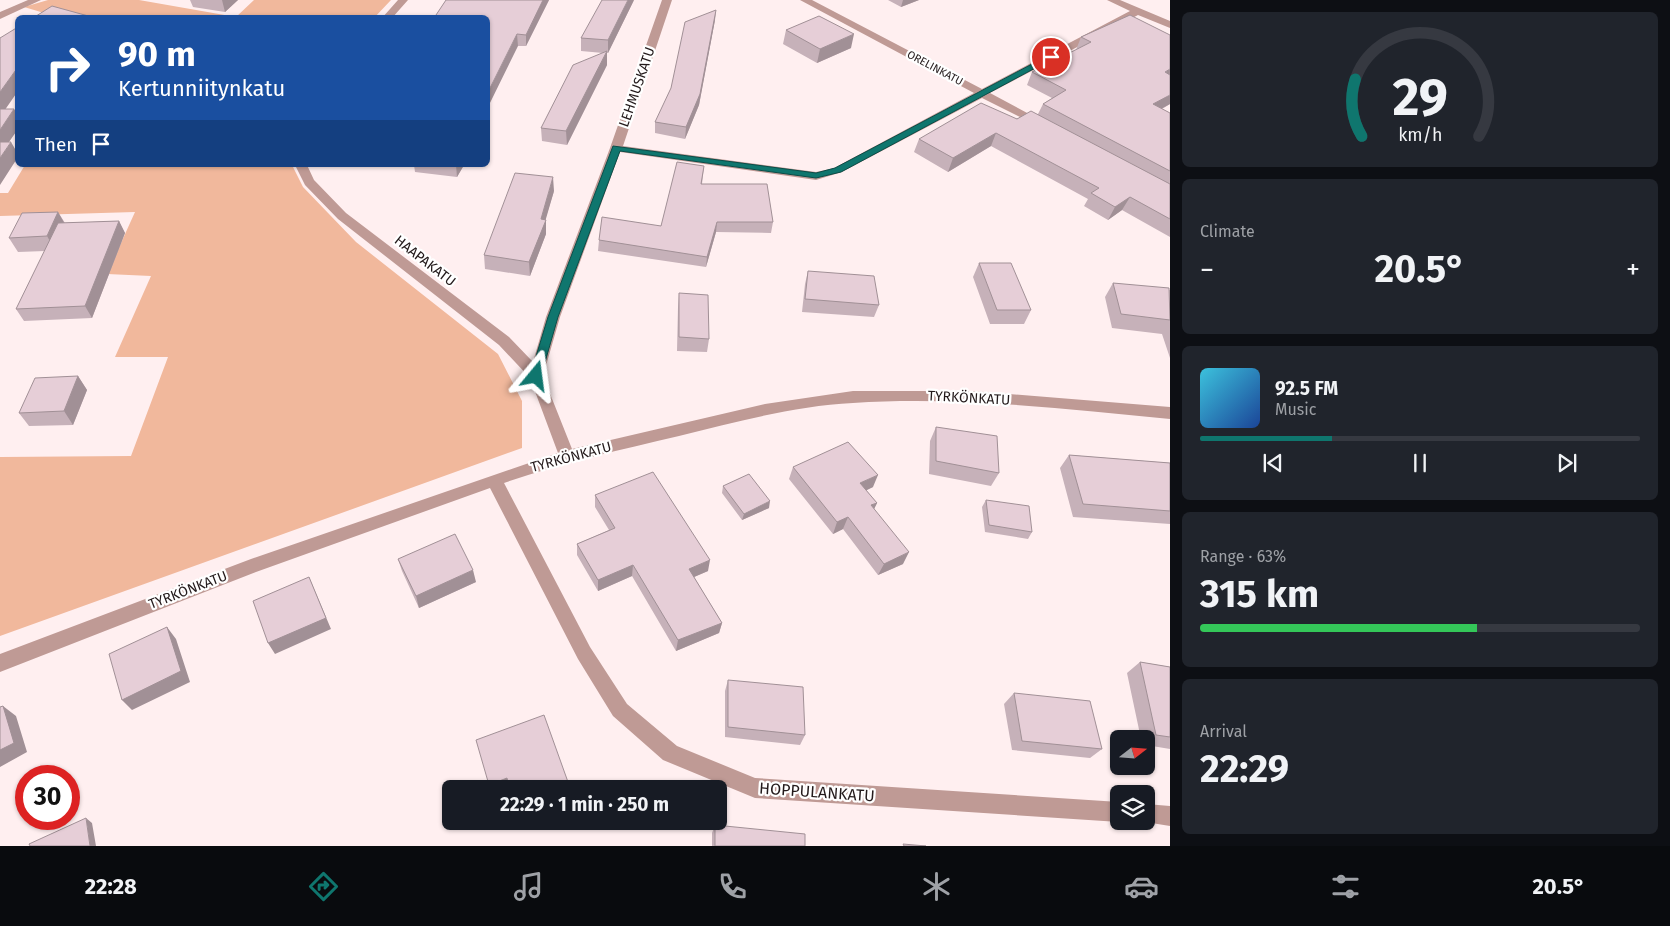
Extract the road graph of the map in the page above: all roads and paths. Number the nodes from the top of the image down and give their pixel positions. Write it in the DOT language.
graph roads {
  1 [pos="36,0"];
  2 [pos="403,0"];
  3 [pos="667,0"];
  4 [pos="805,0"];
  5 [pos="1112,0"];
  6 [pos="1137,11"];
  7 [pos="389,15"];
  8 [pos="0,16"];
  9 [pos="1170,25"];
  10 [pos="982,93"];
  11 [pos="1051,130"];
  12 [pos="616,148"];
  13 [pos="302,167"];
  14 [pos="536,376"];
  15 [pos="1170,413"];
  16 [pos="567,456"];
  17 [pos="494,480"];
  18 [pos="0,663"];
  19 [pos="1110,811"];
  20 [pos="1155,815"];
  21 [pos="1170,816"];
  1 -- 8 [label="street"];
  2 -- 7 [label="street"];
  3 -- 12 [label="street, LEHMUSKATU"];
  4 -- 10 [label="street, ORELINKATU"];
  5 -- 6 [label="street"];
  6 -- 9 [label="street"];
  6 -- 10 [label="street"];
  10 -- 11 [label="street, ORELINKATU"];
  10 -- 12 [label="street"];
  12 -- 14 [label="street, LEHMUSKATU"];
  13 -- 14 [label="street, HAAPAKATU"];
  14 -- 16 [label="street"];
  15 -- 16 [label="street, TYRKÖNKATU"];
  16 -- 17 [label="street, TYRKÖNKATU"];
  17 -- 18 [label="street, TYRKÖNKATU"];
  17 -- 19 [label="street, HOPPULANKATU"];
  20 -- 21 [label="street"];
}
